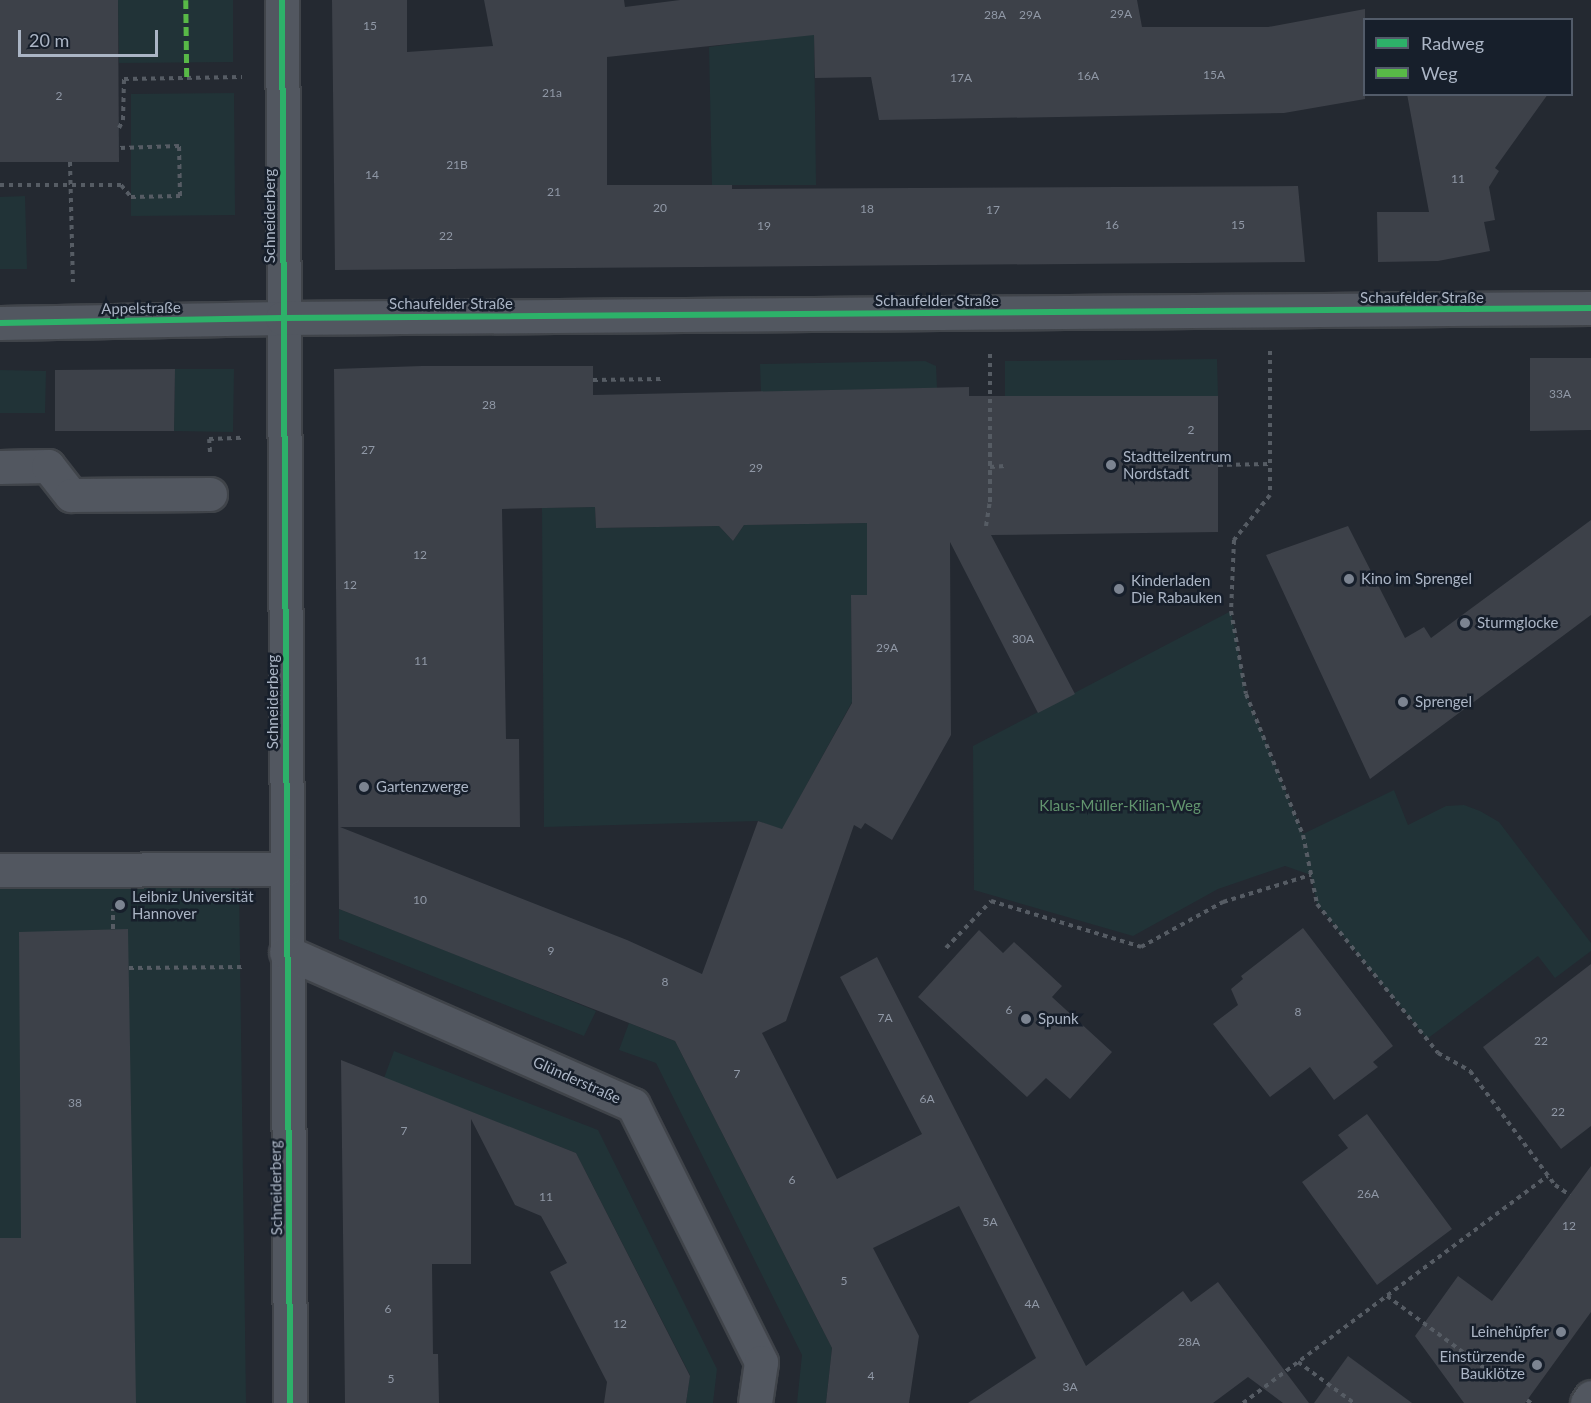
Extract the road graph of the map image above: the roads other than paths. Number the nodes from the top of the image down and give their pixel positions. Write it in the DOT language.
graph roads {
  1 [pos="282,0"];
  2 [pos="1591,308"];
  3 [pos="282,318"];
  4 [pos="0,323"];
  5 [pos="0,467"];
  6 [pos="210,494"];
  7 [pos="287,869"];
  8 [pos="0,870"];
  9 [pos="286,959"];
  10 [pos="1591,1397"];
  11 [pos="290,1403"];
  12 [pos="755,1403"];
  13 [pos="1587,1403"];
  1 -- 3 [label="street, Schneiderberg"];
  2 -- 3 [label="street, Schaufelder Straße"];
  3 -- 4 [label="street, Appelstraße"];
  3 -- 7 [label="street, Schneiderberg"];
  5 -- 6 [label="street"];
  7 -- 8 [label="street"];
  7 -- 9 [label="street, Schneiderberg"];
  9 -- 11 [label="street, Schneiderberg"];
  9 -- 12 [label="street, Glünderstraße"];
  10 -- 13 [label="street"];
}
